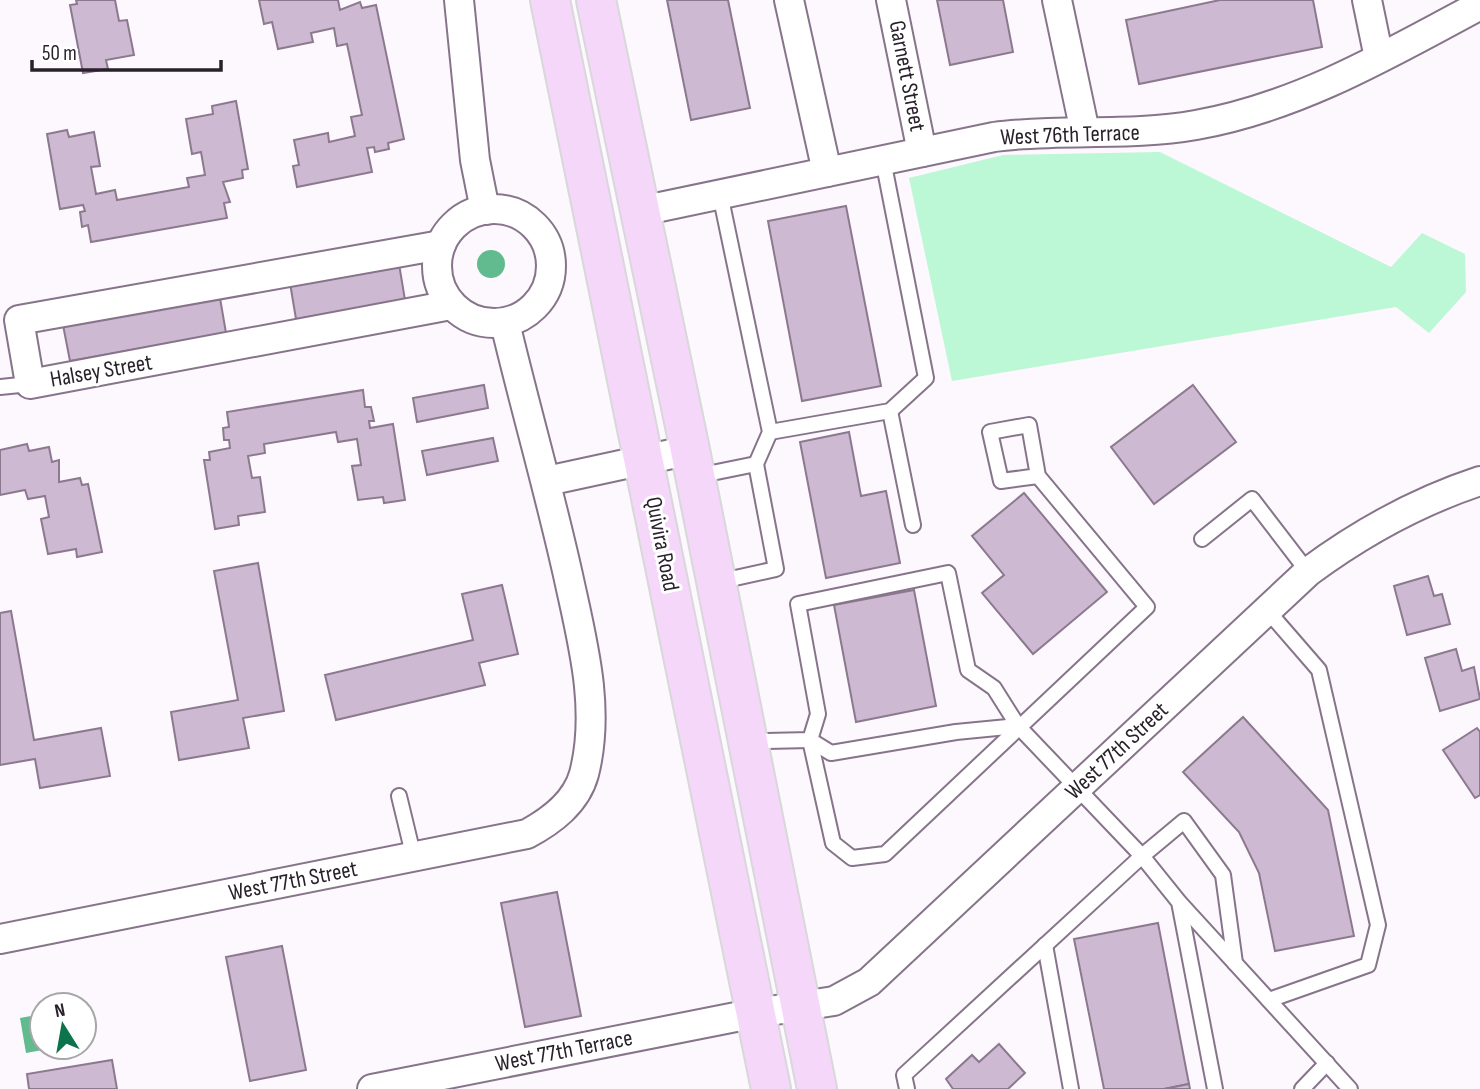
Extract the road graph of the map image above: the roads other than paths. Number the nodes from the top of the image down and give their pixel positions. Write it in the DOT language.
graph roads {
  1 [pos="459,0"];
  2 [pos="551,0"];
  3 [pos="596,0"];
  4 [pos="789,0"];
  5 [pos="891,0"];
  6 [pos="1057,0"];
  7 [pos="1367,0"];
  8 [pos="1480,5"];
  9 [pos="1449,10"];
  10 [pos="1379,58"];
  11 [pos="1085,132"];
  12 [pos="922,152"];
  13 [pos="883,160"];
  14 [pos="827,172"];
  15 [pos="720,194"];
  16 [pos="485,210"];
  17 [pos="641,211"];
  18 [pos="441,245"];
  19 [pos="451,305"];
  20 [pos="505,323"];
  21 [pos="30,384"];
  22 [pos="0,387"];
  23 [pos="890,411"];
  24 [pos="770,432"];
  25 [pos="645,460"];
  26 [pos="693,463"];
  27 [pos="756,464"];
  28 [pos="1038,476"];
  29 [pos="547,481"];
  30 [pos="1480,481"];
  31 [pos="913,526"];
  32 [pos="1202,539"];
  33 [pos="1308,572"];
  34 [pos="716,582"];
  35 [pos="1267,610"];
  36 [pos="1018,726"];
  37 [pos="810,740"];
  38 [pos="749,747"];
  39 [pos="1078,786"];
  40 [pos="399,796"];
  41 [pos="1142,856"];
  42 [pos="414,858"];
  43 [pos="1179,902"];
  44 [pos="0,939"];
  45 [pos="1045,945"];
  46 [pos="1235,963"];
  47 [pos="1269,1000"];
  48 [pos="800,1007"];
  49 [pos="756,1013"];
  50 [pos="1327,1063"];
  51 [pos="372,1089"];
  52 [pos="771,1089"];
  53 [pos="817,1089"];
  54 [pos="907,1089"];
  55 [pos="1072,1089"];
  56 [pos="1215,1089"];
  57 [pos="1303,1089"];
  58 [pos="1350,1089"];
  1 -- 16 [label="street"];
  2 -- 25 [label="main road, Quivira Road"];
  3 -- 17 [label="main road, Quivira Road"];
  4 -- 14 [label="street"];
  5 -- 12 [label="street, Garnett Street"];
  6 -- 11 [label="street"];
  7 -- 10 [label="street"];
  8 -- 9 [label="street, West 76th Terrace"];
  9 -- 10 [label="street, West 76th Terrace"];
  10 -- 11 [label="street, West 76th Terrace"];
  11 -- 12 [label="street, West 76th Terrace"];
  12 -- 13 [label="street, West 76th Terrace"];
  13 -- 14 [label="street, West 76th Terrace"];
  13 -- 23 [label="lane"];
  14 -- 15 [label="street, West 76th Terrace"];
  15 -- 17 [label="street, West 76th Terrace"];
  15 -- 24 [label="lane"];
  16 -- 18 [label="street"];
  16 -- 20 [label="street"];
  17 -- 26 [label="main road, Quivira Road"];
  18 -- 19 [label="street"];
  18 -- 21 [label="street, Halsey Street"];
  19 -- 20 [label="street"];
  19 -- 21 [label="street, Halsey Street"];
  20 -- 29 [label="street"];
  21 -- 22 [label="lane"];
  23 -- 24 [label="lane"];
  23 -- 31 [label="lane"];
  24 -- 27 [label="lane"];
  25 -- 26 [label="street"];
  25 -- 29 [label="street"];
  25 -- 49 [label="main road, Quivira Road"];
  26 -- 27 [label="lane"];
  26 -- 34 [label="main road, Quivira Road"];
  27 -- 34 [label="lane"];
  28 -- 28 [label="lane"];
  28 -- 36 [label="lane"];
  29 -- 42 [label="street, West 77th Street"];
  30 -- 33 [label="street, West 77th Street"];
  32 -- 33 [label="lane"];
  33 -- 35 [label="street, West 77th Street"];
  34 -- 38 [label="main road, Quivira Road"];
  35 -- 39 [label="street, West 77th Street"];
  35 -- 47 [label="lane"];
  36 -- 37 [label="lane"];
  36 -- 37 [label="lane"];
  36 -- 37 [label="lane"];
  36 -- 39 [label="lane"];
  37 -- 38 [label="lane"];
  38 -- 48 [label="main road, Quivira Road"];
  39 -- 41 [label="lane"];
  39 -- 48 [label="street, West 77th Street"];
  40 -- 42 [label="lane"];
  41 -- 43 [label="lane"];
  41 -- 45 [label="lane"];
  41 -- 46 [label="lane"];
  42 -- 44 [label="street, West 77th Street"];
  43 -- 46 [label="lane"];
  43 -- 56 [label="lane"];
  45 -- 54 [label="lane"];
  45 -- 55 [label="lane"];
  46 -- 47 [label="lane"];
  47 -- 50 [label="lane"];
  48 -- 49 [label="street, West 77th Street"];
  48 -- 53 [label="main road, Quivira Road"];
  49 -- 51 [label="street, West 77th Terrace"];
  49 -- 52 [label="main road, Quivira Road"];
  50 -- 57 [label="lane"];
  50 -- 58 [label="lane"];
}
